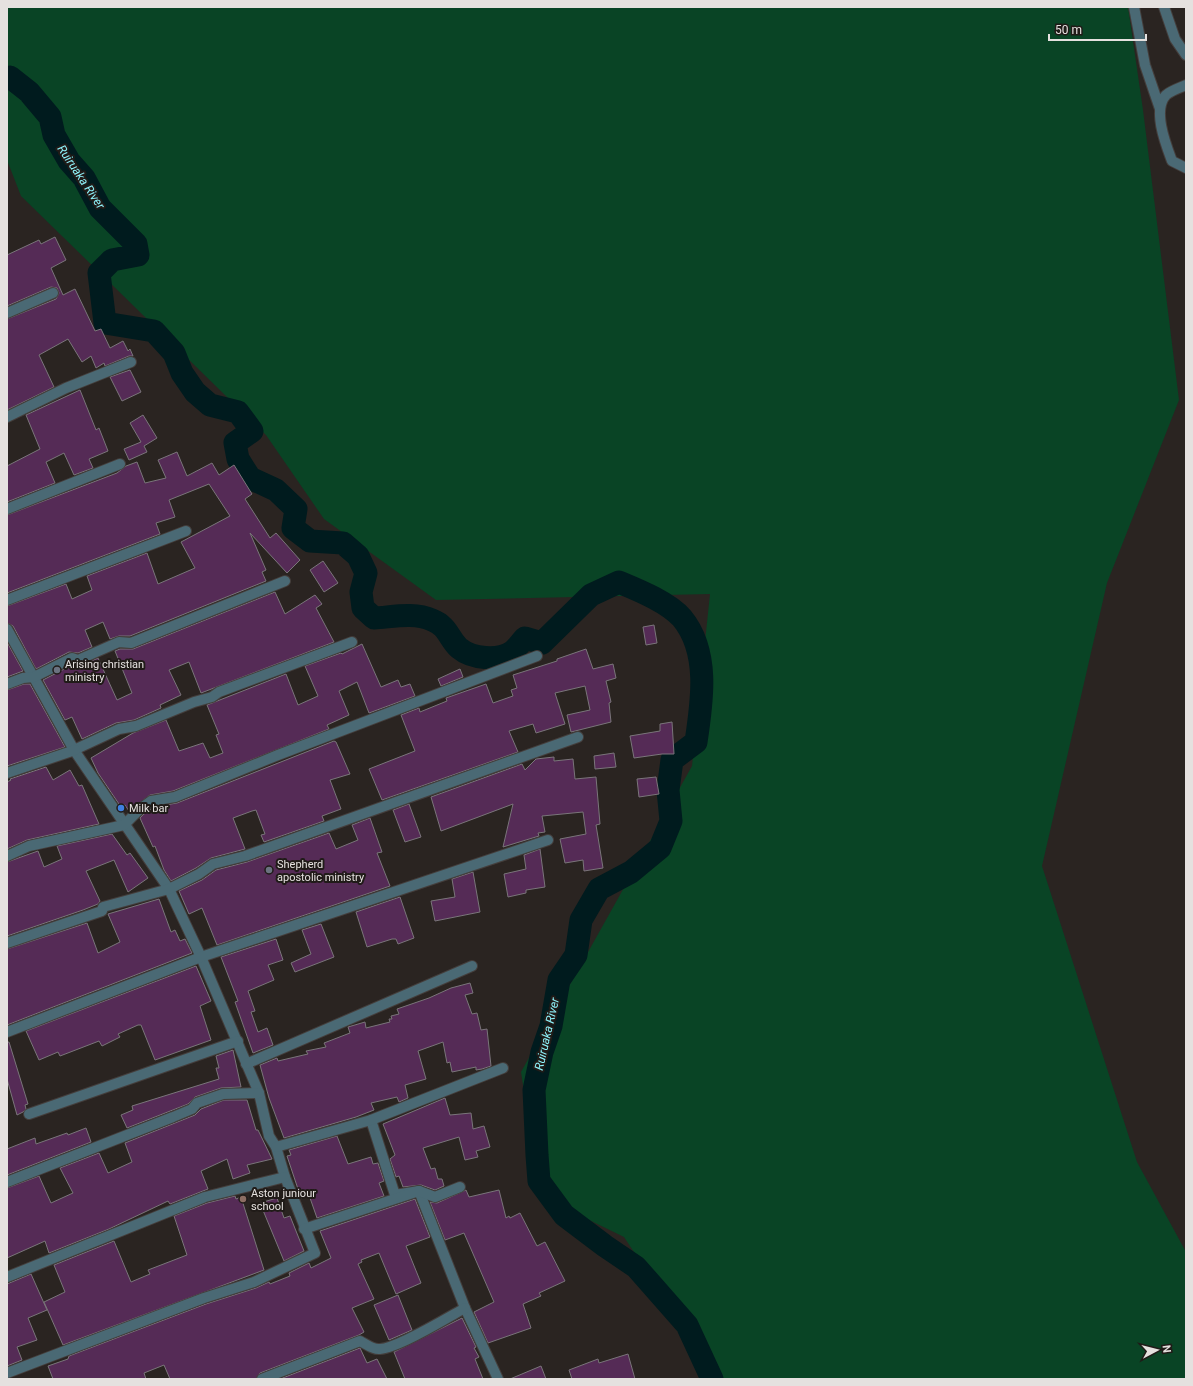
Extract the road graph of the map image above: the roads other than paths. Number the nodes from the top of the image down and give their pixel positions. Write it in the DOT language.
graph roads {
  1 [pos="1134,7"];
  2 [pos="1164,7"];
  3 [pos="1186,55"];
  4 [pos="1186,85"];
  5 [pos="1160,109"];
  6 [pos="1186,168"];
  7 [pos="53,293"];
  8 [pos="7,313"];
  9 [pos="131,362"];
  10 [pos="7,417"];
  11 [pos="120,464"];
  12 [pos="7,509"];
  13 [pos="186,531"];
  14 [pos="286,581"];
  15 [pos="7,600"];
  16 [pos="7,629"];
  17 [pos="352,642"];
  18 [pos="537,656"];
  19 [pos="34,678"];
  20 [pos="7,684"];
  21 [pos="578,737"];
  22 [pos="74,750"];
  23 [pos="7,773"];
  24 [pos="124,825"];
  25 [pos="548,840"];
  26 [pos="7,856"];
  27 [pos="169,889"];
  28 [pos="7,943"];
  29 [pos="201,957"];
  30 [pos="472,966"];
  31 [pos="7,1032"];
  32 [pos="238,1041"];
  33 [pos="246,1064"];
  34 [pos="503,1068"];
  35 [pos="260,1093"];
  36 [pos="28,1114"];
  37 [pos="371,1120"];
  38 [pos="276,1147"];
  39 [pos="285,1177"];
  40 [pos="7,1182"];
  41 [pos="460,1187"];
  42 [pos="419,1191"];
  43 [pos="304,1229"];
  44 [pos="7,1277"];
  45 [pos="465,1308"];
  46 [pos="7,1373"];
  47 [pos="262,1379"];
  48 [pos="498,1379"];
  1 -- 5 [label="street"];
  2 -- 3 [label="street"];
  4 -- 5 [label="street"];
  5 -- 6 [label="street"];
  7 -- 8 [label="street"];
  9 -- 10 [label="street"];
  11 -- 12 [label="street"];
  13 -- 15 [label="street"];
  14 -- 19 [label="street"];
  16 -- 19 [label="street"];
  17 -- 22 [label="street"];
  18 -- 24 [label="street"];
  19 -- 20 [label="street"];
  19 -- 22 [label="street"];
  21 -- 27 [label="street"];
  22 -- 23 [label="street"];
  22 -- 24 [label="street"];
  24 -- 26 [label="street"];
  24 -- 27 [label="street"];
  25 -- 29 [label="street"];
  27 -- 28 [label="street"];
  27 -- 29 [label="street"];
  29 -- 31 [label="street"];
  29 -- 32 [label="street"];
  30 -- 33 [label="street"];
  32 -- 33 [label="street"];
  32 -- 36 [label="street"];
  33 -- 35 [label="street"];
  34 -- 37 [label="street"];
  35 -- 38 [label="street"];
  35 -- 40 [label="street"];
  37 -- 38 [label="street"];
  37 -- 42 [label="street"];
  38 -- 39 [label="street"];
  39 -- 43 [label="street"];
  39 -- 44 [label="street"];
  41 -- 42 [label="street"];
  42 -- 43 [label="street"];
  42 -- 45 [label="street"];
  43 -- 46 [label="street"];
  45 -- 47 [label="street"];
  45 -- 48 [label="street"];
}
